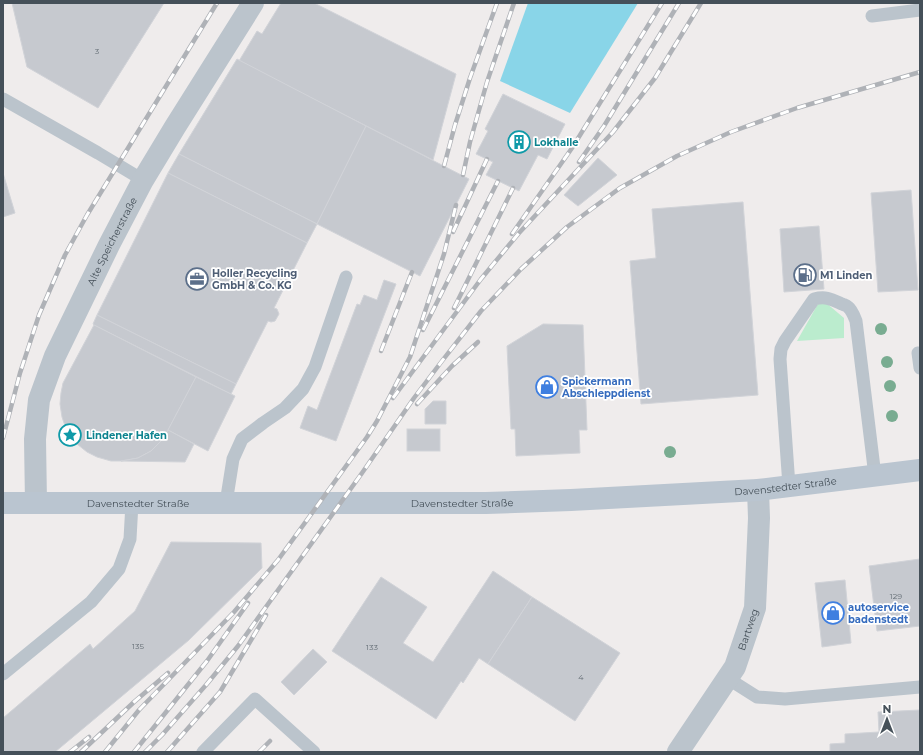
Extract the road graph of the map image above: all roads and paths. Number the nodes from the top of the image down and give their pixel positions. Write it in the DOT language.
graph roads {
  1 [pos="253,3"];
  2 [pos="920,10"];
  3 [pos="872,16"];
  4 [pos="3,99"];
  5 [pos="144,180"];
  6 [pos="346,277"];
  7 [pos="918,353"];
  8 [pos="920,368"];
  9 [pos="920,470"];
  10 [pos="875,476"];
  11 [pos="789,486"];
  12 [pos="758,490"];
  13 [pos="3,503"];
  14 [pos="36,503"];
  15 [pos="132,503"];
  16 [pos="226,503"];
  17 [pos="3,674"];
  18 [pos="727,678"];
  19 [pos="920,687"];
  20 [pos="203,752"];
  21 [pos="314,752"];
  22 [pos="678,752"];
  1 -- 5 [label="street, Alte Speicherstraße"];
  2 -- 3 [label="lane"];
  4 -- 5 [label="lane"];
  5 -- 14 [label="street, Alte Speicherstraße"];
  6 -- 16 [label="lane"];
  7 -- 8 [label="lane"];
  9 -- 10 [label="street, Davenstedter Straße"];
  10 -- 11 [label="street, Davenstedter Straße"];
  10 -- 11 [label="lane"];
  11 -- 12 [label="street, Davenstedter Straße"];
  12 -- 16 [label="street, Davenstedter Straße"];
  12 -- 18 [label="street, Bartweg"];
  13 -- 14 [label="street, Davenstedter Straße"];
  14 -- 15 [label="street, Davenstedter Straße"];
  15 -- 16 [label="street, Davenstedter Straße"];
  15 -- 17 [label="lane"];
  18 -- 19 [label="lane"];
  18 -- 22 [label="street, Bartweg"];
  20 -- 21 [label="lane"];
}
